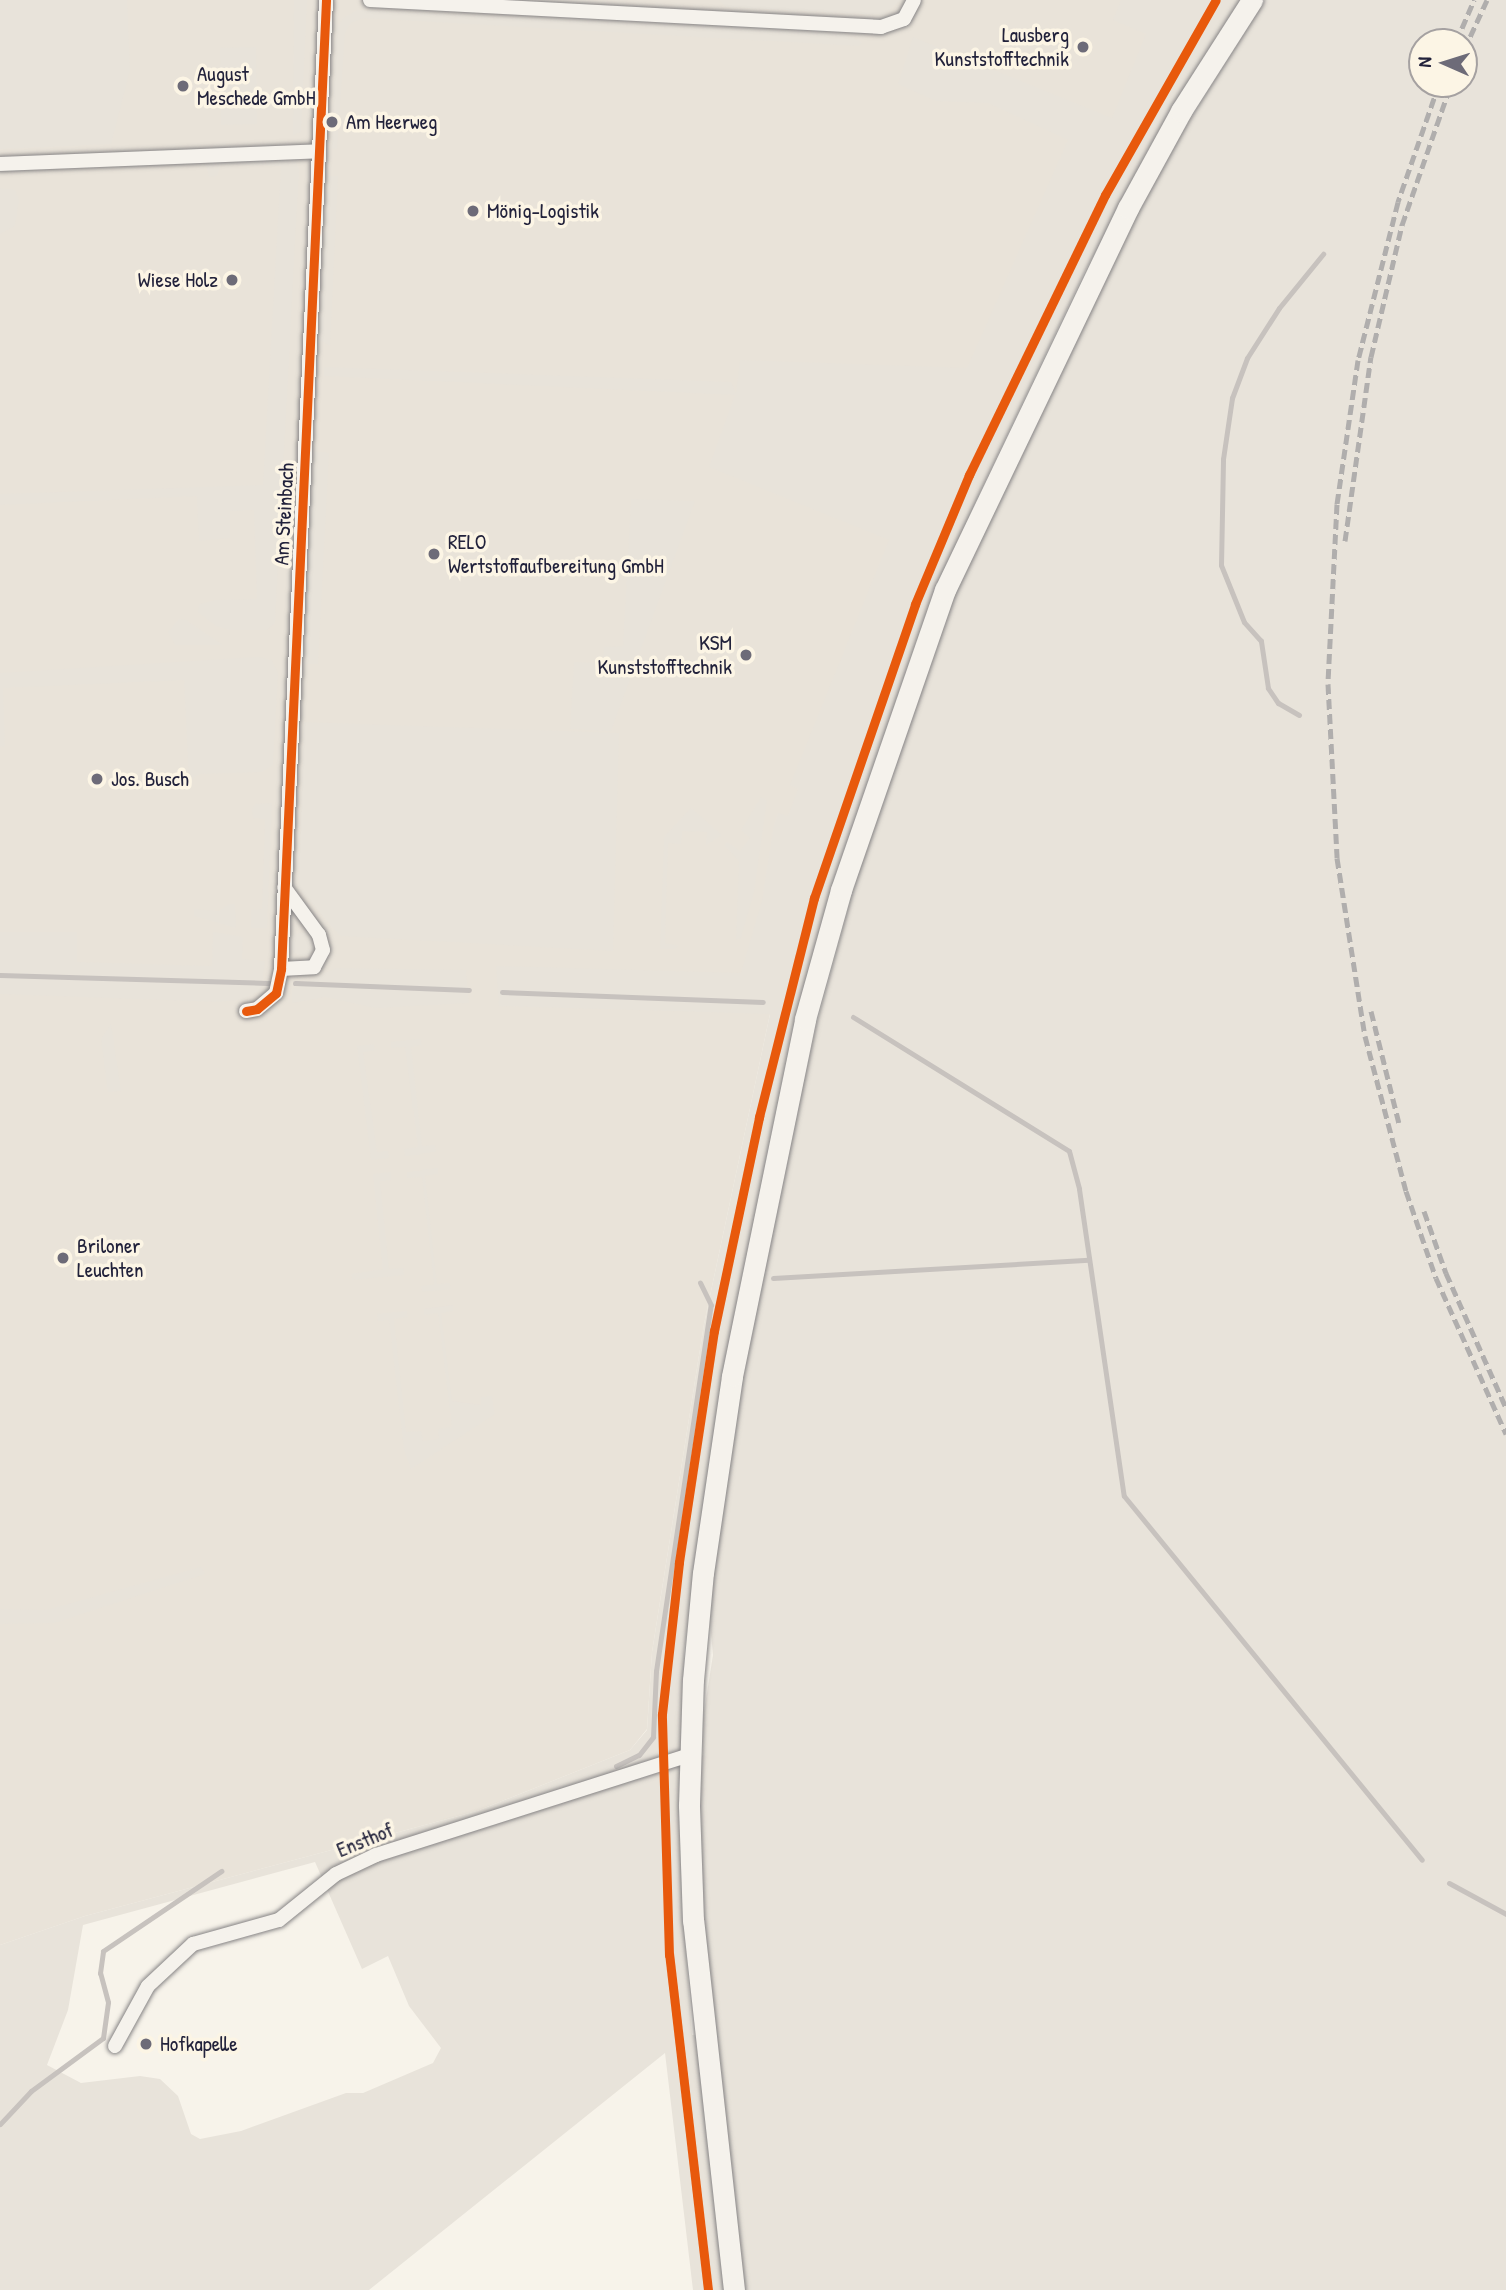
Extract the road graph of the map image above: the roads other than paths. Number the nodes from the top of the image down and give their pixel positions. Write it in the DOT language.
graph roads {
  1 [pos="326,0"];
  2 [pos="370,0"];
  3 [pos="914,0"];
  4 [pos="1252,0"];
  5 [pos="319,151"];
  6 [pos="0,164"];
  7 [pos="283,885"];
  8 [pos="281,970"];
  9 [pos="246,1012"];
  10 [pos="689,1755"];
  11 [pos="115,2046"];
  12 [pos="734,2290"];
  1 -- 5 [label="street, Am Steinbach"];
  2 -- 3 [label="street"];
  4 -- 10 [label="main road"];
  5 -- 6 [label="street"];
  5 -- 7 [label="street, Am Steinbach"];
  7 -- 8 [label="street, Am Steinbach"];
  7 -- 8 [label="street"];
  8 -- 9 [label="street, Am Steinbach"];
  10 -- 11 [label="street, Ensthof"];
  10 -- 12 [label="main road"];
}
